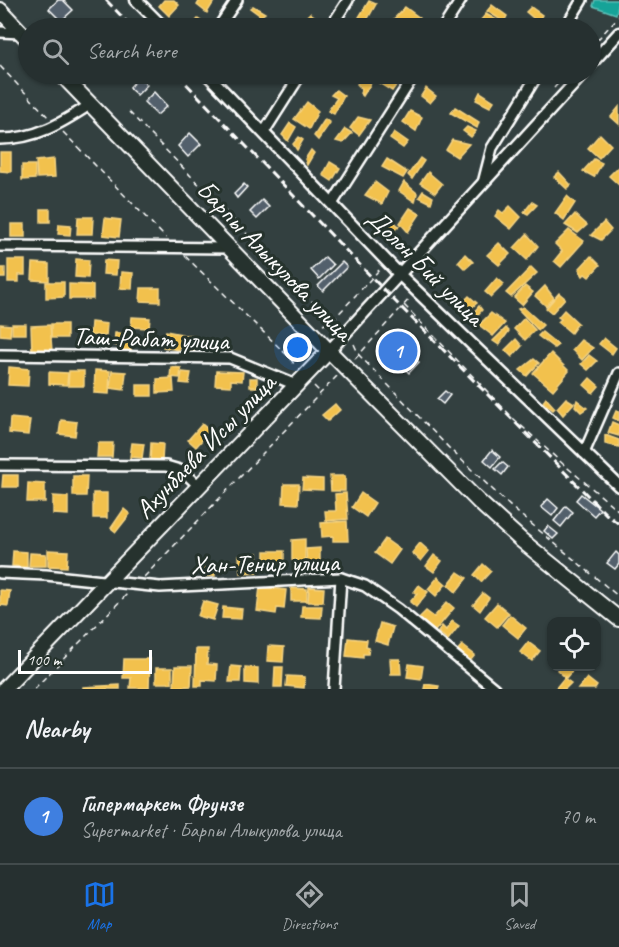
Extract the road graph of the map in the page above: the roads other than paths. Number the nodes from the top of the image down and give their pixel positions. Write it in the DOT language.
graph roads {
  1 [pos="136,0"];
  2 [pos="237,0"];
  3 [pos="348,0"];
  4 [pos="461,0"];
  5 [pos="582,0"];
  6 [pos="0,10"];
  7 [pos="154,18"];
  8 [pos="225,18"];
  9 [pos="336,18"];
  10 [pos="449,18"];
  11 [pos="571,18"];
  12 [pos="18,29"];
  13 [pos="0,32"];
  14 [pos="619,33"];
  15 [pos="18,35"];
  16 [pos="601,54"];
  17 [pos="71,84"];
  18 [pos="217,84"];
  19 [pos="295,84"];
  20 [pos="409,84"];
  21 [pos="532,84"];
  22 [pos="574,84"];
  23 [pos="90,104"];
  24 [pos="264,132"];
  25 [pos="0,139"];
  26 [pos="483,184"];
  27 [pos="332,204"];
  28 [pos="0,246"];
  29 [pos="231,248"];
  30 [pos="400,275"];
  31 [pos="329,351"];
  32 [pos="0,355"];
  33 [pos="619,373"];
  34 [pos="296,385"];
  35 [pos="584,453"];
  36 [pos="0,465"];
  37 [pos="619,486"];
  38 [pos="200,487"];
  39 [pos="0,573"];
  40 [pos="341,579"];
  41 [pos="109,582"];
  42 [pos="619,619"];
  43 [pos="4,689"];
  44 [pos="334,689"];
  45 [pos="495,689"];
  1 -- 7 [label="street"];
  2 -- 8 [label="street"];
  3 -- 9 [label="street"];
  4 -- 10 [label="street"];
  5 -- 11 [label="street"];
  6 -- 12 [label="main road"];
  13 -- 15 [label="street"];
  14 -- 16 [label="street"];
  17 -- 23 [label="main road, Барпы Алыкулова улица"];
  18 -- 24 [label="street, Долон Бий улица"];
  19 -- 24 [label="street"];
  20 -- 27 [label="street"];
  21 -- 26 [label="street"];
  22 -- 26 [label="street, Ахунбаева Исы улица"];
  23 -- 25 [label="street"];
  23 -- 29 [label="main road, Барпы Алыкулова улица"];
  24 -- 27 [label="street, Долон Бий улица"];
  26 -- 30 [label="street, Ахунбаева Исы улица"];
  27 -- 30 [label="street, Долон Бий улица"];
  28 -- 29 [label="street"];
  29 -- 31 [label="main road, Барпы Алыкулова улица"];
  30 -- 31 [label="street, Ахунбаева Исы улица"];
  30 -- 35 [label="street, Долон Бий улица"];
  31 -- 34 [label="main road, Ахунбаева Исы улица"];
  31 -- 42 [label="main road, Барпы Алыкулова улица"];
  32 -- 34 [label="street, Таш-Рабат улица"];
  33 -- 35 [label="street"];
  34 -- 38 [label="main road, Ахунбаева Исы улица"];
  35 -- 37 [label="street, Долон Бий улица"];
  36 -- 38 [label="street"];
  38 -- 41 [label="main road, Ахунбаева Исы улица"];
  39 -- 41 [label="street, Хан-Тенир улица"];
  40 -- 41 [label="street, Хан-Тенир улица"];
  40 -- 44 [label="street"];
  40 -- 45 [label="street, Хан-Тенир улица"];
  41 -- 43 [label="main road, Ахунбаева Исы улица"];
}
